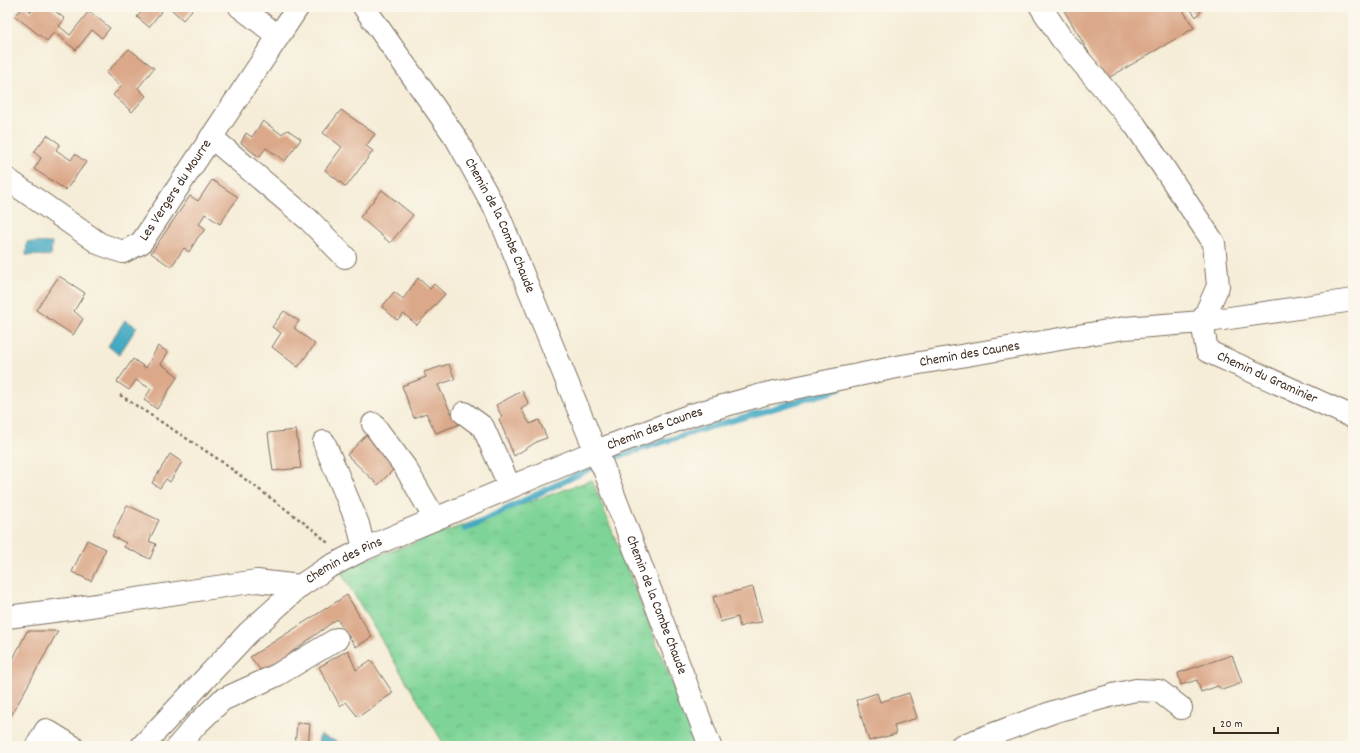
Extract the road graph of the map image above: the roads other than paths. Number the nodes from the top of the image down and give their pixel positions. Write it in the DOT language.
graph roads {
  1 [pos="240,7"];
  2 [pos="298,7"];
  3 [pos="364,7"];
  4 [pos="1041,7"];
  5 [pos="278,36"];
  6 [pos="211,138"];
  7 [pos="7,179"];
  8 [pos="345,257"];
  9 [pos="1353,300"];
  10 [pos="1202,322"];
  11 [pos="464,413"];
  12 [pos="1353,417"];
  13 [pos="373,424"];
  14 [pos="324,442"];
  15 [pos="600,459"];
  16 [pos="510,487"];
  17 [pos="435,519"];
  18 [pos="355,554"];
  19 [pos="300,586"];
  20 [pos="7,617"];
  21 [pos="337,639"];
  22 [pos="1181,708"];
  23 [pos="37,746"];
  24 [pos="72,746"];
  25 [pos="142,746"];
  26 [pos="178,746"];
  27 [pos="710,746"];
  28 [pos="961,746"];
  1 -- 5 [label="street"];
  2 -- 5 [label="street, Les Vergers du Mourre"];
  3 -- 15 [label="street, Chemin de la Combe Chaude"];
  4 -- 10 [label="street"];
  5 -- 6 [label="street, Les Vergers du Mourre"];
  6 -- 7 [label="street, Les Vergers du Mourre"];
  6 -- 8 [label="street"];
  9 -- 10 [label="street, Chemin des Caunes"];
  10 -- 12 [label="street, Chemin du Graminier"];
  10 -- 15 [label="street, Chemin des Caunes"];
  11 -- 16 [label="street"];
  13 -- 17 [label="street"];
  14 -- 18 [label="street"];
  15 -- 16 [label="street, Chemin des Pins"];
  15 -- 27 [label="street, Chemin de la Combe Chaude"];
  16 -- 17 [label="street, Chemin des Pins"];
  17 -- 18 [label="street, Chemin des Pins"];
  18 -- 19 [label="street, Chemin des Pins"];
  19 -- 20 [label="street"];
  19 -- 25 [label="street, Chemin des Pins"];
  21 -- 26 [label="street"];
  22 -- 28 [label="street"];
  23 -- 24 [label="street"];
}
